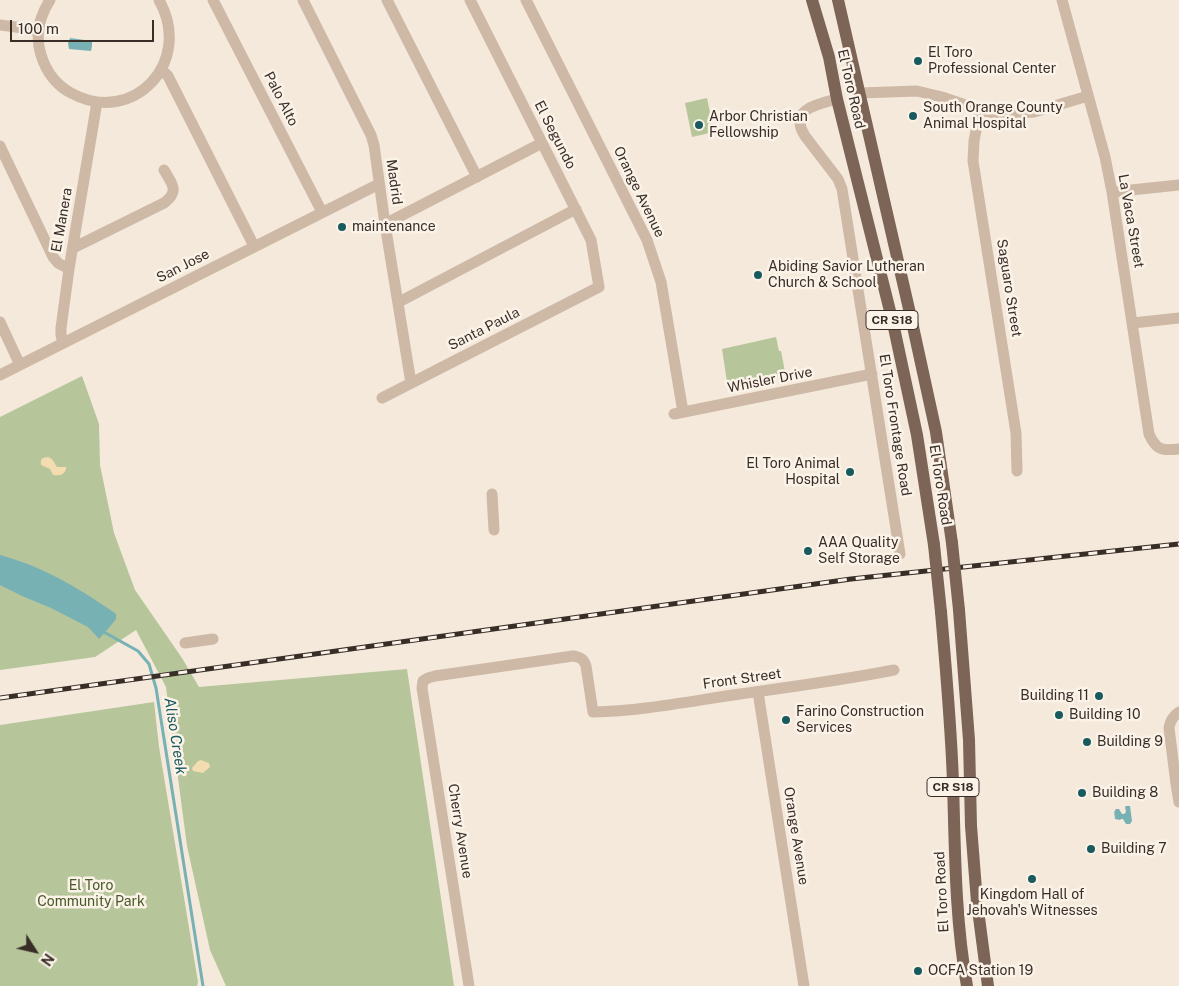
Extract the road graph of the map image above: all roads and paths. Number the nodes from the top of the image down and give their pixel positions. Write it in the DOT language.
graph roads {
  1 [pos="50,0"];
  2 [pos="159,0"];
  3 [pos="213,0"];
  4 [pos="303,0"];
  5 [pos="387,0"];
  6 [pos="470,0"];
  7 [pos="526,0"];
  8 [pos="812,0"];
  9 [pos="838,0"];
  10 [pos="1062,0"];
  11 [pos="0,25"];
  12 [pos="38,30"];
  13 [pos="160,70"];
  14 [pos="860,94"];
  15 [pos="1088,96"];
  16 [pos="837,99"];
  17 [pos="97,102"];
  18 [pos="980,110"];
  19 [pos="542,143"];
  20 [pos="0,146"];
  21 [pos="164,170"];
  22 [pos="477,177"];
  23 [pos="379,184"];
  24 [pos="1179,185"];
  25 [pos="1112,192"];
  26 [pos="576,210"];
  27 [pos="322,212"];
  28 [pos="385,224"];
  29 [pos="254,246"];
  30 [pos="73,248"];
  31 [pos="69,269"];
  32 [pos="600,287"];
  33 [pos="399,302"];
  34 [pos="1179,318"];
  35 [pos="0,322"];
  36 [pos="1133,323"];
  37 [pos="63,343"];
  38 [pos="20,365"];
  39 [pos="872,374"];
  40 [pos="0,375"];
  41 [pos="412,383"];
  42 [pos="382,398"];
  43 [pos="678,413"];
  44 [pos="1179,449"];
  45 [pos="1017,471"];
  46 [pos="492,494"];
  47 [pos="494,530"];
  48 [pos="900,554"];
  49 [pos="213,639"];
  50 [pos="186,643"];
  51 [pos="894,670"];
  52 [pos="758,692"];
  53 [pos="593,712"];
  54 [pos="1176,715"];
  55 [pos="1179,802"];
  56 [pos="469,986"];
  57 [pos="804,986"];
  58 [pos="967,986"];
  59 [pos="988,986"];
  1 -- 12 [label="street"];
  2 -- 13 [label="street"];
  3 -- 27 [label="street, Palo Alto"];
  4 -- 23 [label="street, Madrid"];
  5 -- 22 [label="street"];
  6 -- 19 [label="street, El Segundo"];
  7 -- 43 [label="street, Orange Avenue"];
  8 -- 16 [label="main road, El Toro Road / CR S18"];
  9 -- 14 [label="main road, El Toro Road / CR S18"];
  10 -- 15 [label="street, La Vaca Street"];
  11 -- 12 [label="street"];
  12 -- 17 [label="street"];
  13 -- 17 [label="street"];
  13 -- 29 [label="street"];
  14 -- 16 [label="main road"];
  14 -- 18 [label="street"];
  14 -- 59 [label="main road, El Toro Road / CR S18, bridge"];
  15 -- 18 [label="street"];
  15 -- 25 [label="street, La Vaca Street"];
  16 -- 39 [label="street, El Toro Frontage Road"];
  16 -- 58 [label="main road, El Toro Road / CR S18, bridge"];
  17 -- 30 [label="street, El Manera"];
  18 -- 45 [label="street, Saguaro Street"];
  19 -- 22 [label="street"];
  19 -- 26 [label="street, El Segundo"];
  20 -- 31 [label="street"];
  21 -- 30 [label="street"];
  22 -- 28 [label="street"];
  23 -- 27 [label="street, San Jose"];
  23 -- 28 [label="street, Madrid"];
  24 -- 25 [label="street"];
  25 -- 36 [label="street, La Vaca Street"];
  26 -- 32 [label="street, El Segundo"];
  26 -- 33 [label="street"];
  27 -- 29 [label="street, San Jose"];
  28 -- 33 [label="street, Madrid"];
  29 -- 37 [label="street, San Jose"];
  30 -- 31 [label="street, El Manera"];
  31 -- 37 [label="street, El Manera"];
  32 -- 41 [label="street, Santa Paula"];
  33 -- 41 [label="street, Madrid"];
  34 -- 36 [label="street"];
  35 -- 38 [label="street"];
  36 -- 44 [label="street, La Vaca Street"];
  37 -- 38 [label="street, San Jose"];
  38 -- 40 [label="street, San Jose"];
  39 -- 43 [label="street, Whisler Drive"];
  39 -- 48 [label="street, El Toro Frontage Road"];
  41 -- 42 [label="street, Santa Paula"];
  46 -- 47 [label="street"];
  49 -- 50 [label="street"];
  51 -- 52 [label="street, Front Street"];
  52 -- 53 [label="street, Front Street"];
  52 -- 57 [label="street, Orange Avenue"];
  53 -- 56 [label="street, Cherry Avenue"];
  54 -- 55 [label="street"];
}
